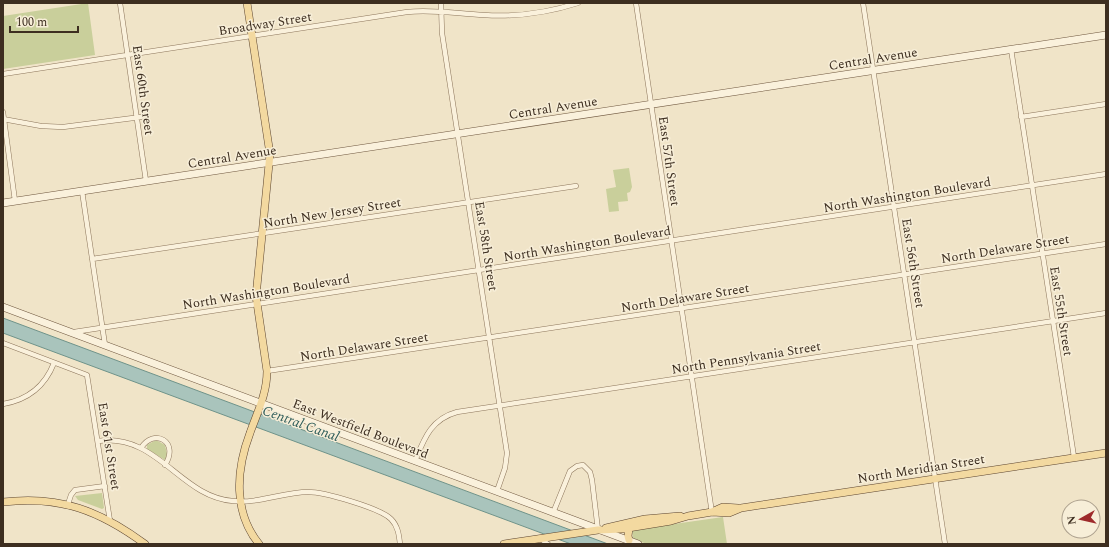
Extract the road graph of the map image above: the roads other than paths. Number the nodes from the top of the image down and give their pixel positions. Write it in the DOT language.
graph roads {
  1 [pos="120,3"];
  2 [pos="248,3"];
  3 [pos="441,3"];
  4 [pos="578,3"];
  5 [pos="636,3"];
  6 [pos="863,3"];
  7 [pos="441,12"];
  8 [pos="1106,35"];
  9 [pos="252,36"];
  10 [pos="1011,49"];
  11 [pos="128,55"];
  12 [pos="874,70"];
  13 [pos="3,74"];
  14 [pos="651,104"];
  15 [pos="1106,104"];
  16 [pos="3,112"];
  17 [pos="139,117"];
  18 [pos="1021,117"];
  19 [pos="3,119"];
  20 [pos="458,134"];
  21 [pos="270,162"];
  22 [pos="1106,174"];
  23 [pos="146,181"];
  24 [pos="576,186"];
  25 [pos="1032,186"];
  26 [pos="82,191"];
  27 [pos="15,201"];
  28 [pos="469,202"];
  29 [pos="3,203"];
  30 [pos="894,207"];
  31 [pos="263,233"];
  32 [pos="671,241"];
  33 [pos="1106,244"];
  34 [pos="1042,254"];
  35 [pos="92,259"];
  36 [pos="479,270"];
  37 [pos="905,275"];
  38 [pos="256,304"];
  39 [pos="3,307"];
  40 [pos="681,309"];
  41 [pos="1106,313"];
  42 [pos="1052,321"];
  43 [pos="103,327"];
  44 [pos="70,332"];
  45 [pos="490,338"];
  46 [pos="915,342"];
  47 [pos="3,343"];
  48 [pos="105,345"];
  49 [pos="54,363"];
  50 [pos="267,371"];
  51 [pos="691,376"];
  52 [pos="261,403"];
  53 [pos="3,404"];
  54 [pos="500,406"];
  55 [pos="98,441"];
  56 [pos="141,448"];
  57 [pos="1106,453"];
  58 [pos="1074,457"];
  59 [pos="415,461"];
  60 [pos="166,465"];
  61 [pos="935,478"];
  62 [pos="105,486"];
  63 [pos="497,492"];
  64 [pos="3,502"];
  65 [pos="240,502"];
  66 [pos="68,504"];
  67 [pos="712,512"];
  68 [pos="553,513"];
  69 [pos="688,516"];
  70 [pos="110,520"];
  71 [pos="629,528"];
  72 [pos="598,530"];
  73 [pos="629,540"];
  74 [pos="539,541"];
  75 [pos="547,541"];
  76 [pos="145,544"];
  77 [pos="259,544"];
  78 [pos="400,544"];
  79 [pos="504,544"];
  80 [pos="638,544"];
  81 [pos="945,544"];
  1 -- 11 [label="street, East 60th Street"];
  2 -- 9 [label="main road"];
  3 -- 7 [label="street, East 58th Street"];
  4 -- 7 [label="street, Broadway Street"];
  5 -- 14 [label="street, East 57th Street"];
  6 -- 12 [label="street, East 56th Street"];
  7 -- 9 [label="street, Broadway Street"];
  7 -- 20 [label="street, East 58th Street"];
  8 -- 10 [label="main road, Central Avenue"];
  9 -- 11 [label="street, Broadway Street"];
  9 -- 21 [label="main road"];
  10 -- 12 [label="main road, Central Avenue"];
  10 -- 18 [label="street, East 55th Street"];
  11 -- 13 [label="street, Broadway Street"];
  11 -- 17 [label="street, East 60th Street"];
  12 -- 14 [label="main road, Central Avenue"];
  12 -- 30 [label="street, East 56th Street"];
  14 -- 20 [label="main road, Central Avenue"];
  14 -- 32 [label="street, East 57th Street"];
  15 -- 18 [label="street"];
  16 -- 19 [label="street"];
  17 -- 19 [label="street"];
  17 -- 23 [label="street, East 60th Street"];
  18 -- 25 [label="street, East 55th Street"];
  19 -- 27 [label="street"];
  20 -- 21 [label="main road, Central Avenue"];
  20 -- 28 [label="street, East 58th Street"];
  21 -- 23 [label="main road, Central Avenue"];
  21 -- 31 [label="main road"];
  22 -- 25 [label="street, North Washington Boulevard"];
  23 -- 26 [label="main road, Central Avenue"];
  24 -- 28 [label="street, North New Jersey Street"];
  25 -- 30 [label="street, North Washington Boulevard"];
  25 -- 34 [label="street, East 55th Street"];
  26 -- 27 [label="main road, Central Avenue"];
  26 -- 35 [label="street"];
  27 -- 29 [label="main road, Central Avenue"];
  28 -- 31 [label="street, North New Jersey Street"];
  28 -- 36 [label="street, East 58th Street"];
  30 -- 32 [label="street, North Washington Boulevard"];
  30 -- 37 [label="street, East 56th Street"];
  31 -- 35 [label="street, North New Jersey Street"];
  31 -- 38 [label="main road"];
  32 -- 36 [label="street, North Washington Boulevard"];
  32 -- 40 [label="street, East 57th Street"];
  33 -- 34 [label="street, North Delaware Street"];
  34 -- 37 [label="street, North Delaware Street"];
  34 -- 42 [label="street, East 55th Street"];
  35 -- 43 [label="street"];
  36 -- 38 [label="street, North Washington Boulevard"];
  36 -- 45 [label="street, East 58th Street"];
  37 -- 40 [label="street, North Delaware Street"];
  37 -- 46 [label="street, East 56th Street"];
  38 -- 43 [label="street, North Washington Boulevard"];
  38 -- 50 [label="main road"];
  39 -- 44 [label="main road, East Westfield Boulevard"];
  40 -- 45 [label="street, North Delaware Street"];
  40 -- 51 [label="street, East 57th Street"];
  41 -- 42 [label="street, North Pennsylvania Street"];
  42 -- 46 [label="street, North Pennsylvania Street"];
  42 -- 58 [label="street, East 55th Street"];
  43 -- 44 [label="street, North Washington Boulevard"];
  43 -- 48 [label="street"];
  44 -- 48 [label="main road, East Westfield Boulevard"];
  45 -- 50 [label="street, North Delaware Street"];
  45 -- 54 [label="street, East 58th Street"];
  46 -- 51 [label="street, North Pennsylvania Street"];
  46 -- 61 [label="street, East 56th Street"];
  47 -- 49 [label="street"];
  48 -- 52 [label="main road, East Westfield Boulevard"];
  49 -- 53 [label="street"];
  49 -- 55 [label="street, East 61st Street"];
  50 -- 52 [label="main road"];
  51 -- 54 [label="street, North Pennsylvania Street"];
  51 -- 67 [label="street, East 57th Street"];
  52 -- 59 [label="main road, East Westfield Boulevard"];
  52 -- 65 [label="main road"];
  54 -- 59 [label="street, North Pennsylvania Street"];
  54 -- 63 [label="street, East 58th Street"];
  55 -- 56 [label="street"];
  55 -- 62 [label="street, East 61st Street"];
  56 -- 60 [label="street"];
  56 -- 60 [label="street"];
  57 -- 58 [label="main road, North Meridian Street"];
  58 -- 61 [label="main road, North Meridian Street"];
  59 -- 63 [label="main road, East Westfield Boulevard"];
  60 -- 65 [label="street"];
  61 -- 67 [label="main road, North Meridian Street"];
  61 -- 81 [label="street, East 56th Street"];
  62 -- 66 [label="street"];
  62 -- 70 [label="street, East 61st Street"];
  63 -- 68 [label="main road, East Westfield Boulevard"];
  64 -- 66 [label="main road"];
  65 -- 77 [label="main road"];
  65 -- 78 [label="street"];
  66 -- 70 [label="main road"];
  67 -- 69 [label="main road, North Meridian Street"];
  68 -- 72 [label="main road, East Westfield Boulevard"];
  68 -- 72 [label="street"];
  69 -- 71 [label="main road, North Meridian Street"];
  69 -- 72 [label="main road, North Meridian Street"];
  70 -- 76 [label="main road"];
  71 -- 72 [label="main road, North Meridian Street"];
  71 -- 73 [label="main road"];
  72 -- 73 [label="main road, East Westfield Boulevard"];
  72 -- 75 [label="main road, North Meridian Street"];
  73 -- 80 [label="main road, East Westfield Boulevard"];
  74 -- 75 [label="main road, North Meridian Street"];
  74 -- 79 [label="main road, North Meridian Street"];
}
